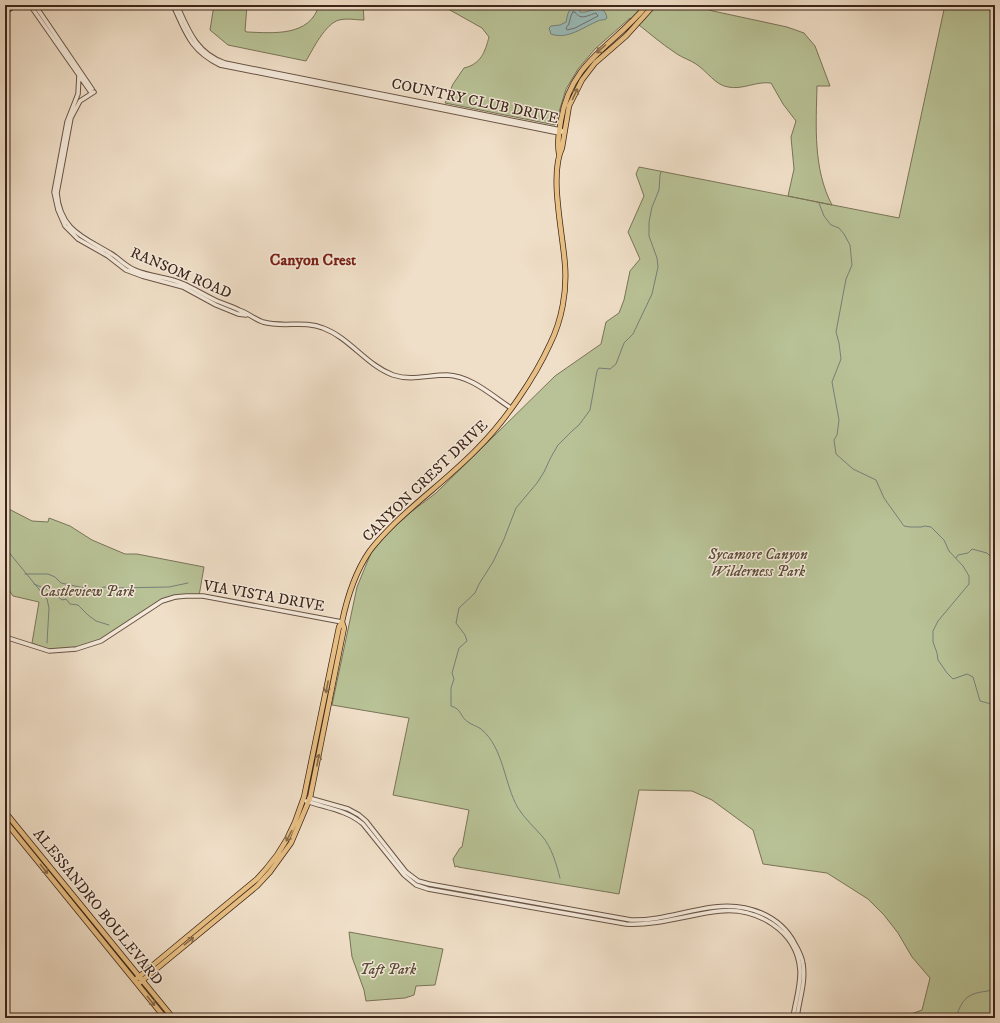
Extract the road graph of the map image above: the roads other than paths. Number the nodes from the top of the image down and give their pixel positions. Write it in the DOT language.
graph roads {
  1 [pos="15,5"];
  2 [pos="30,5"];
  3 [pos="35,5"];
  4 [pos="173,5"];
  5 [pos="177,5"];
  6 [pos="646,5"];
  7 [pos="654,5"];
  8 [pos="5,12"];
  9 [pos="79,75"];
  10 [pos="79,89"];
  11 [pos="91,89"];
  12 [pos="561,131"];
  13 [pos="249,316"];
  14 [pos="511,408"];
  15 [pos="342,622"];
  16 [pos="5,637"];
  17 [pos="304,798"];
  18 [pos="309,800"];
  19 [pos="5,812"];
  20 [pos="5,822"];
  21 [pos="138,980"];
  22 [pos="165,1018"];
  23 [pos="173,1018"];
  24 [pos="793,1018"];
  25 [pos="797,1018"];
  1 -- 8 [label="main road"];
  2 -- 9 [label="street"];
  3 -- 11 [label="street"];
  4 -- 12 [label="street, COUNTRY CLUB DRIVE"];
  5 -- 12 [label="street, COUNTRY CLUB DRIVE"];
  6 -- 12 [label="main road, CANYON CREST DRIVE, one-way"];
  12 -- 7 [label="main road, CANYON CREST DRIVE, one-way"];
  9 -- 10 [label="street, RANSOM ROAD"];
  9 -- 11 [label="street"];
  10 -- 11 [label="street"];
  10 -- 13 [label="street, RANSOM ROAD"];
  11 -- 13 [label="street, RANSOM ROAD"];
  12 -- 14 [label="main road, CANYON CREST DRIVE"];
  13 -- 14 [label="street, RANSOM ROAD"];
  14 -- 15 [label="main road, CANYON CREST DRIVE"];
  15 -- 16 [label="street, VIA VISTA DRIVE"];
  15 -- 17 [label="main road, CANYON CREST DRIVE, one-way"];
  18 -- 15 [label="main road, CANYON CREST DRIVE, one-way"];
  17 -- 18 [label="street"];
  17 -- 21 [label="main road, CANYON CREST DRIVE, one-way"];
  21 -- 18 [label="main road, CANYON CREST DRIVE, one-way"];
  18 -- 24 [label="street"];
  18 -- 25 [label="street"];
  19 -- 21 [label="main road, ALESSANDRO BOULEVARD"];
  20 -- 21 [label="main road, ALESSANDRO BOULEVARD, one-way"];
  21 -- 22 [label="main road, ALESSANDRO BOULEVARD, one-way"];
  21 -- 23 [label="main road, ALESSANDRO BOULEVARD"];
}
